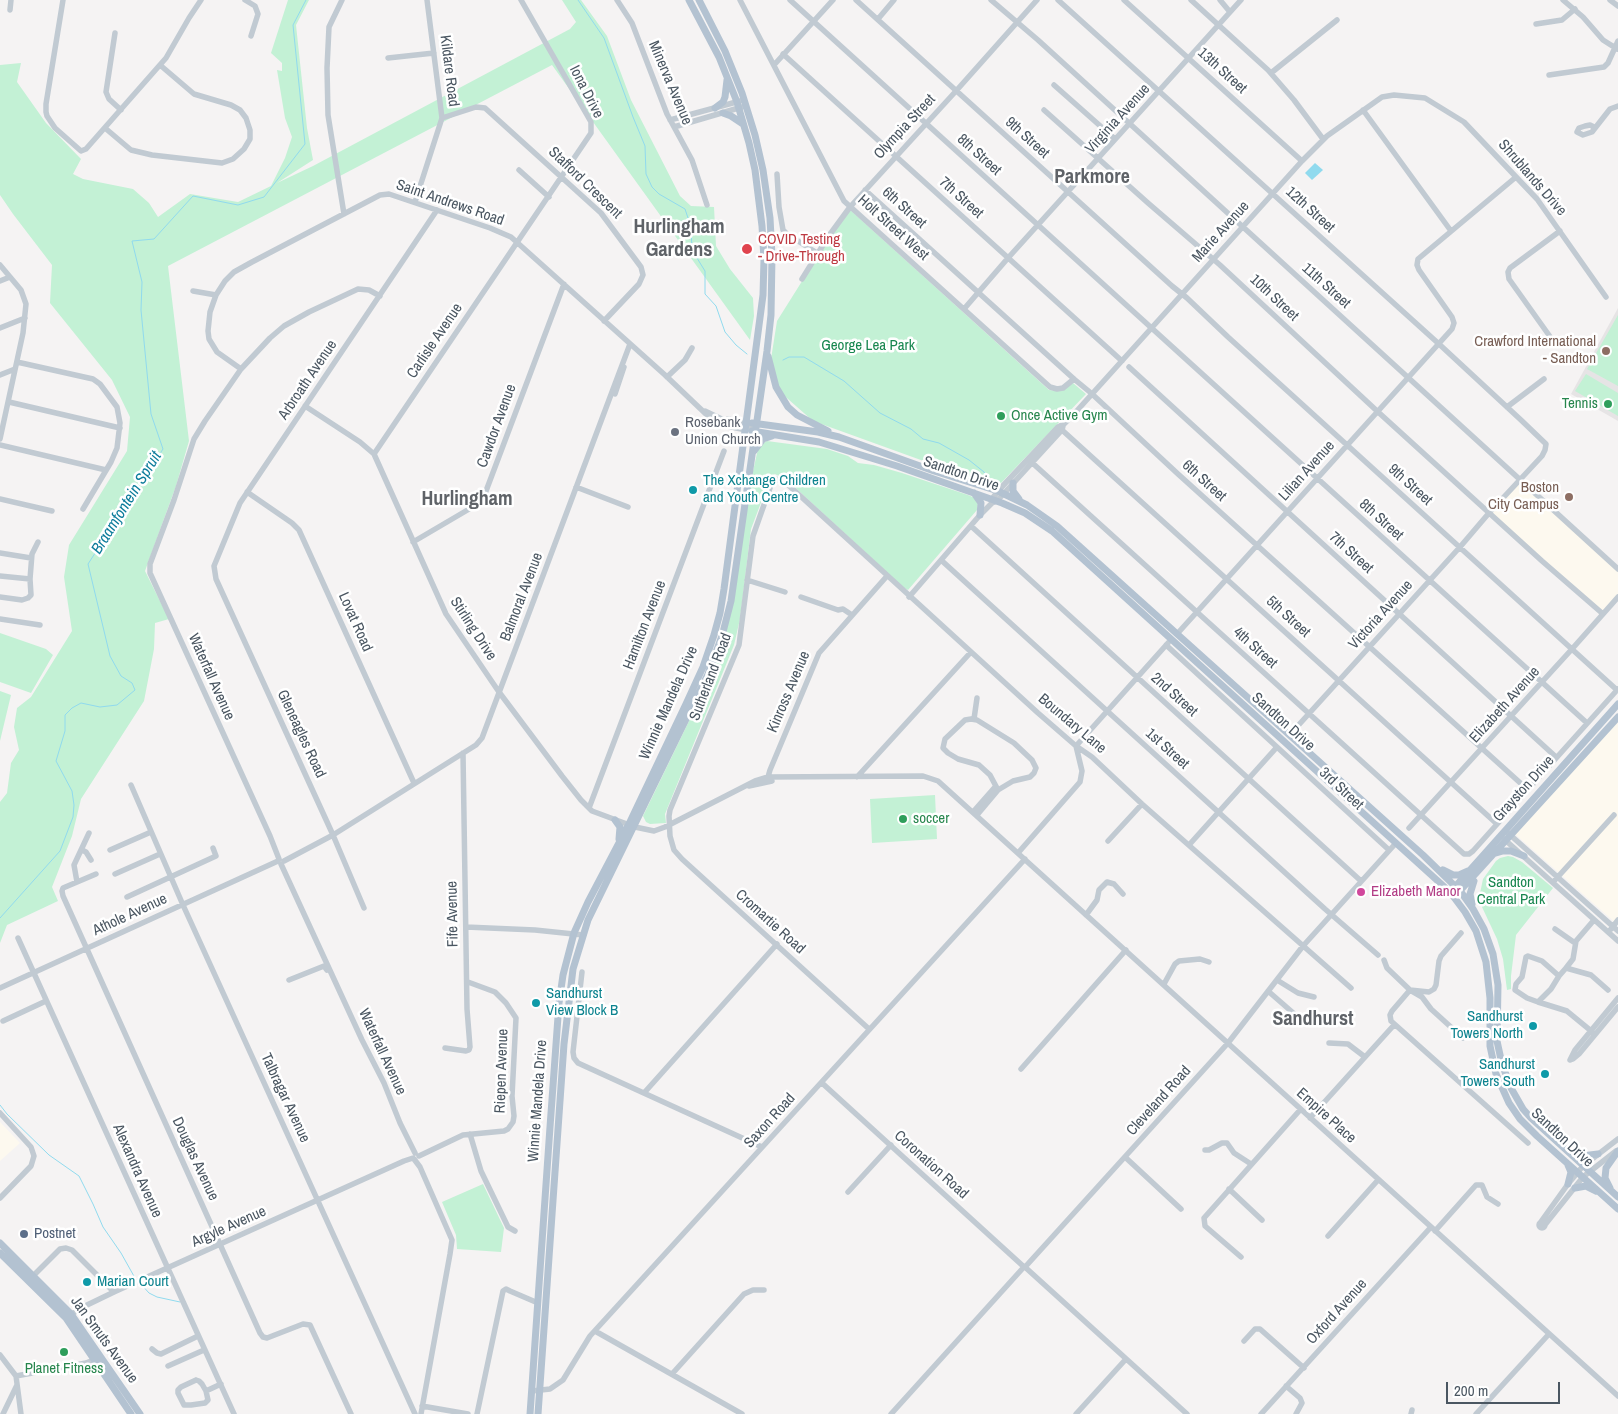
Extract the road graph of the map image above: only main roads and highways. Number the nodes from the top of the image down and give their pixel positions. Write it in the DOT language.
graph roads {
  1 [pos="690,0"];
  2 [pos="699,0"];
  3 [pos="727,77"];
  4 [pos="742,104"];
  5 [pos="715,108"];
  6 [pos="723,113"];
  7 [pos="743,124"];
  8 [pos="767,351"];
  9 [pos="747,426"];
  10 [pos="756,428"];
  11 [pos="780,435"];
  12 [pos="839,437"];
  13 [pos="752,453"];
  14 [pos="1013,483"];
  15 [pos="974,493"];
  16 [pos="1020,501"];
  17 [pos="980,515"];
  18 [pos="1618,704"];
  19 [pos="1618,717"];
  20 [pos="633,815"];
  21 [pos="632,825"];
  22 [pos="1505,836"];
  23 [pos="618,844"];
  24 [pos="1493,854"];
  25 [pos="1423,855"];
  26 [pos="1524,856"];
  27 [pos="1484,866"];
  28 [pos="1470,870"];
  29 [pos="1458,889"];
  30 [pos="1452,894"];
  31 [pos="1473,909"];
  32 [pos="1548,1134"];
  33 [pos="1618,1150"];
  34 [pos="1598,1154"];
  35 [pos="1561,1157"];
  36 [pos="1583,1172"];
  37 [pos="1616,1196"];
  38 [pos="1607,1198"];
  39 [pos="1618,1208"];
  40 [pos="0,1243"];
  41 [pos="0,1253"];
  42 [pos="31,1278"];
  43 [pos="97,1358"];
  44 [pos="131,1414"];
  45 [pos="140,1414"];
  46 [pos="530,1414"];
  47 [pos="538,1414"];
  1 -- 3 [label="main road, Winnie Mandela Drive"];
  2 -- 4 [label="main road, Winnie Mandela Drive"];
  3 -- 4 [label="main road, Winnie Mandela Drive"];
  3 -- 5 [label="main road"];
  4 -- 7 [label="main road, Winnie Mandela Drive"];
  4 -- 8 [label="main road, Winnie Mandela Drive"];
  6 -- 7 [label="main road"];
  7 -- 9 [label="main road, Winnie Mandela Drive"];
  8 -- 10 [label="main road, Winnie Mandela Drive"];
  8 -- 12 [label="main road"];
  9 -- 10 [label="main road"];
  9 -- 20 [label="main road, Winnie Mandela Drive"];
  10 -- 11 [label="main road, Sandton Drive"];
  10 -- 12 [label="main road, Sandton Drive"];
  10 -- 13 [label="main road, Winnie Mandela Drive"];
  11 -- 13 [label="main road"];
  11 -- 15 [label="main road, Sandton Drive"];
  12 -- 16 [label="main road, Sandton Drive"];
  13 -- 21 [label="main road, Winnie Mandela Drive"];
  14 -- 16 [label="main road"];
  15 -- 17 [label="main road"];
  15 -- 30 [label="main road, Sandton Drive"];
  16 -- 25 [label="main road, Sandton Drive"];
  18 -- 22 [label="main road, Grayston Drive"];
  19 -- 22 [label="main road, Grayston Drive"];
  20 -- 21 [label="main road, Winnie Mandela Drive"];
  20 -- 23 [label="main road"];
  21 -- 23 [label="main road, Winnie Mandela Drive"];
  21 -- 47 [label="main road, Winnie Mandela Drive"];
  22 -- 24 [label="main road, Grayston Drive"];
  22 -- 28 [label="main road, Grayston Drive"];
  23 -- 46 [label="main road, Winnie Mandela Drive"];
  24 -- 26 [label="main road"];
  24 -- 27 [label="main road, Grayston Drive"];
  25 -- 28 [label="main road"];
  25 -- 29 [label="main road, Sandton Drive"];
  27 -- 29 [label="main road, Grayston Drive"];
  27 -- 31 [label="main road"];
  28 -- 29 [label="main road, Grayston Drive"];
  29 -- 30 [label="main road, Grayston Drive"];
  29 -- 31 [label="main road, Sandton Drive"];
  30 -- 35 [label="main road, Sandton Drive"];
  31 -- 32 [label="main road, Sandton Drive"];
  32 -- 34 [label="main road"];
  32 -- 36 [label="main road, Sandton Drive"];
  33 -- 37 [label="main road"];
  35 -- 36 [label="main road, Sandton Drive"];
  35 -- 38 [label="main road"];
  36 -- 37 [label="main road, Sandton Drive"];
  36 -- 38 [label="main road, Sandton Drive"];
  38 -- 39 [label="main road, Sandton Drive"];
  40 -- 42 [label="main road, Jan Smuts Avenue"];
  41 -- 42 [label="main road, Jan Smuts Avenue"];
  42 -- 43 [label="main road, Jan Smuts Avenue"];
  43 -- 44 [label="main road, Jan Smuts Avenue"];
  43 -- 45 [label="main road, Jan Smuts Avenue"];
}
